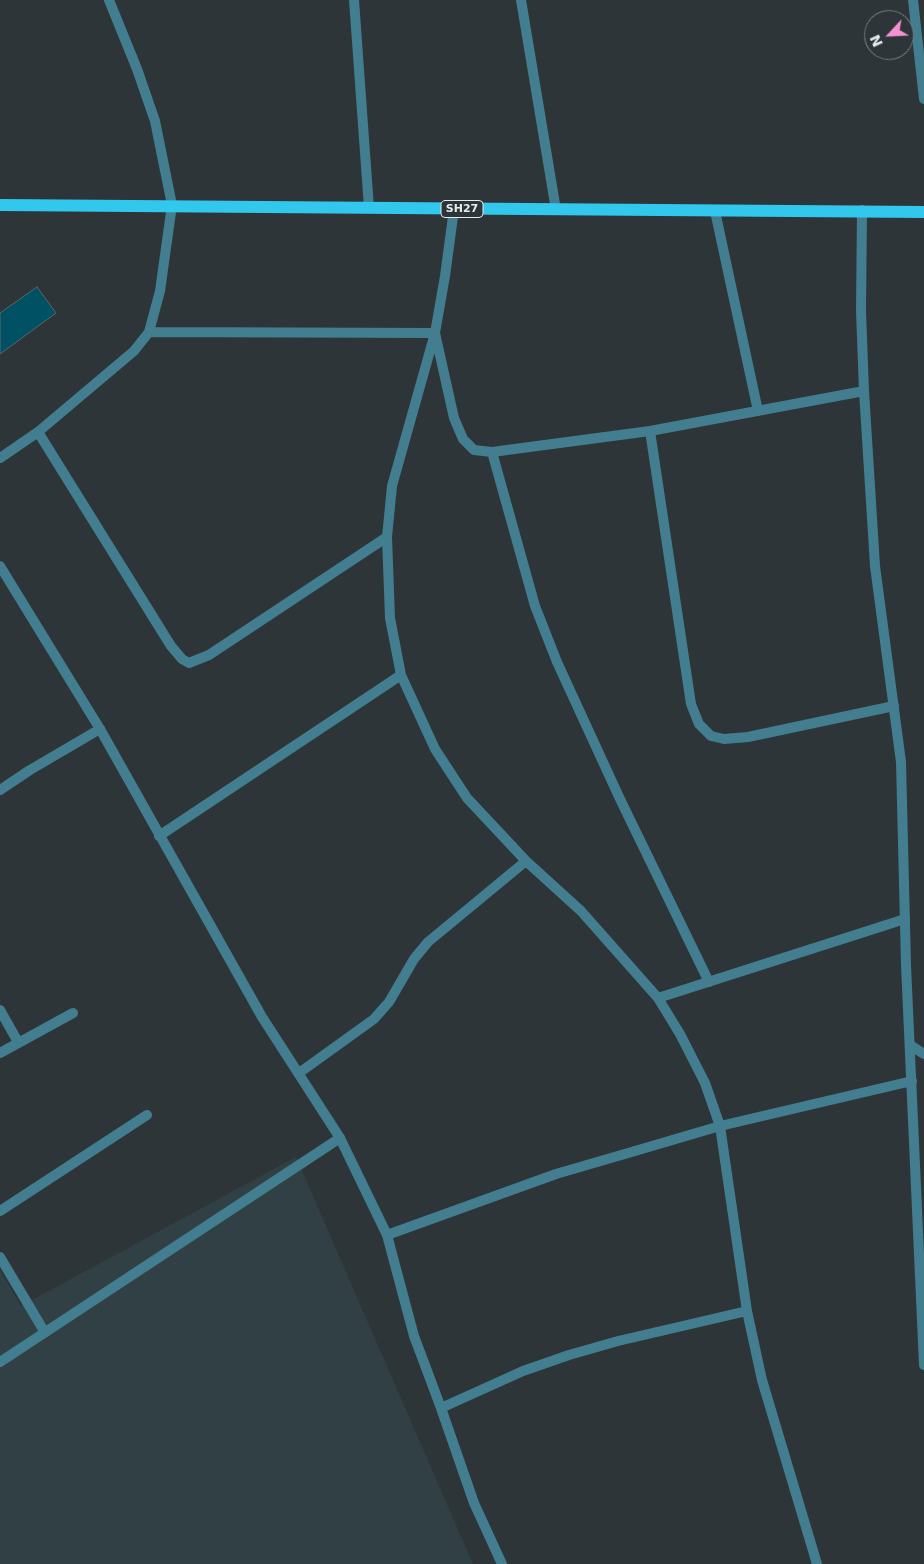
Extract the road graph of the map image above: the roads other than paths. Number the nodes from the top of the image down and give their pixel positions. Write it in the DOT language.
graph roads {
  1 [pos="109,0"];
  2 [pos="354,0"];
  3 [pos="520,0"];
  4 [pos="913,0"];
  5 [pos="921,47"];
  6 [pos="924,99"];
  7 [pos="0,205"];
  8 [pos="172,205"];
  9 [pos="369,208"];
  10 [pos="454,209"];
  11 [pos="556,210"];
  12 [pos="862,210"];
  13 [pos="715,211"];
  14 [pos="924,212"];
  15 [pos="148,332"];
  16 [pos="435,333"];
  17 [pos="864,391"];
  18 [pos="758,411"];
  19 [pos="650,431"];
  20 [pos="38,432"];
  21 [pos="492,452"];
  22 [pos="0,458"];
  23 [pos="387,537"];
  24 [pos="0,566"];
  25 [pos="401,675"];
  26 [pos="894,706"];
  27 [pos="100,729"];
  28 [pos="0,790"];
  29 [pos="159,836"];
  30 [pos="526,861"];
  31 [pos="905,919"];
  32 [pos="709,982"];
  33 [pos="658,998"];
  34 [pos="0,1010"];
  35 [pos="72,1013"];
  36 [pos="18,1042"];
  37 [pos="910,1046"];
  38 [pos="0,1052"];
  39 [pos="924,1054"];
  40 [pos="298,1073"];
  41 [pos="912,1081"];
  42 [pos="146,1115"];
  43 [pos="720,1126"];
  44 [pos="340,1138"];
  45 [pos="0,1211"];
  46 [pos="387,1235"];
  47 [pos="0,1257"];
  48 [pos="747,1311"];
  49 [pos="44,1331"];
  50 [pos="0,1362"];
  51 [pos="924,1365"];
  52 [pos="442,1408"];
  53 [pos="502,1564"];
  54 [pos="817,1564"];
  1 -- 8 [label="street"];
  2 -- 9 [label="street"];
  3 -- 11 [label="street"];
  4 -- 5 [label="street"];
  5 -- 6 [label="street"];
  7 -- 8 [label="main road, SH27"];
  8 -- 9 [label="main road, SH27"];
  8 -- 15 [label="street"];
  9 -- 10 [label="main road, SH27"];
  10 -- 11 [label="main road, SH27"];
  10 -- 16 [label="street"];
  11 -- 13 [label="main road, SH27"];
  12 -- 13 [label="main road, SH27"];
  12 -- 14 [label="main road, SH27"];
  12 -- 17 [label="street"];
  13 -- 18 [label="street"];
  15 -- 16 [label="street"];
  15 -- 20 [label="street"];
  16 -- 21 [label="street"];
  16 -- 23 [label="street"];
  17 -- 18 [label="street"];
  17 -- 26 [label="street"];
  18 -- 19 [label="street"];
  19 -- 21 [label="street"];
  19 -- 26 [label="street"];
  20 -- 22 [label="street"];
  20 -- 23 [label="street"];
  21 -- 32 [label="street"];
  23 -- 25 [label="street"];
  24 -- 27 [label="street"];
  25 -- 29 [label="street"];
  25 -- 30 [label="street"];
  26 -- 31 [label="street"];
  27 -- 28 [label="street"];
  27 -- 29 [label="street"];
  29 -- 40 [label="street"];
  30 -- 33 [label="street"];
  30 -- 40 [label="street"];
  31 -- 32 [label="street"];
  31 -- 37 [label="street"];
  32 -- 33 [label="street"];
  33 -- 43 [label="street"];
  34 -- 36 [label="street"];
  35 -- 36 [label="street"];
  36 -- 38 [label="street"];
  37 -- 39 [label="street"];
  37 -- 41 [label="street"];
  40 -- 44 [label="street"];
  41 -- 43 [label="street"];
  41 -- 51 [label="street"];
  42 -- 45 [label="street"];
  43 -- 46 [label="street"];
  43 -- 48 [label="street"];
  44 -- 46 [label="street"];
  44 -- 49 [label="street"];
  46 -- 52 [label="street"];
  47 -- 49 [label="street"];
  48 -- 52 [label="street"];
  48 -- 54 [label="street"];
  49 -- 50 [label="street"];
  52 -- 53 [label="street"];
}
